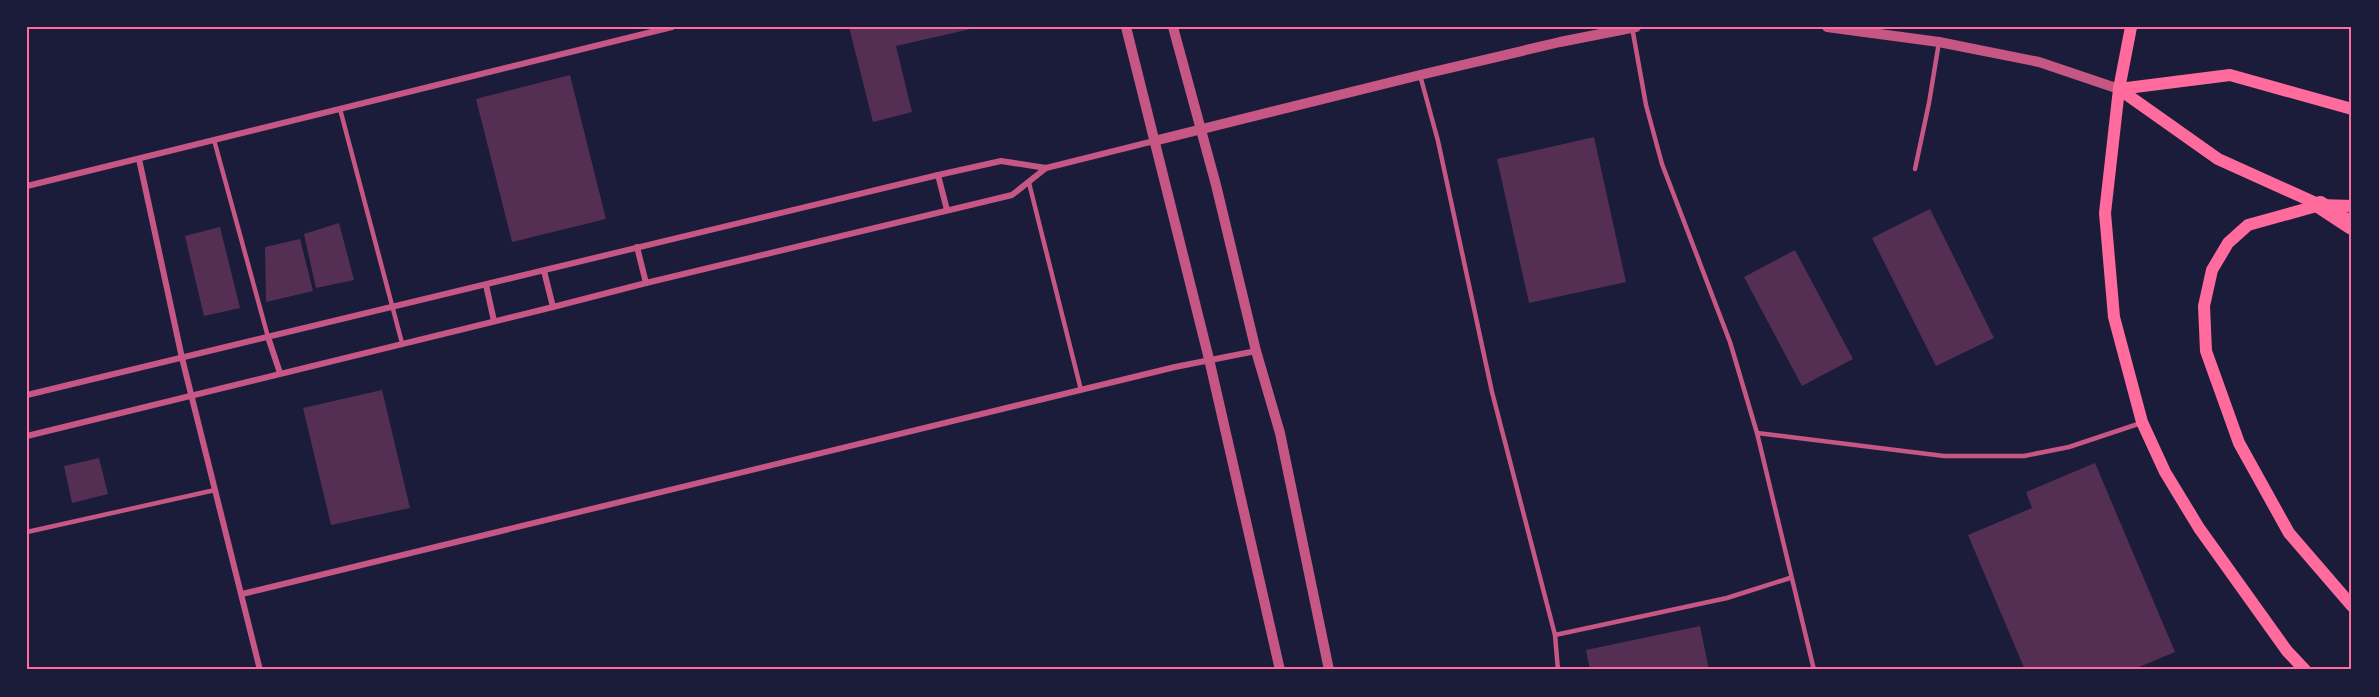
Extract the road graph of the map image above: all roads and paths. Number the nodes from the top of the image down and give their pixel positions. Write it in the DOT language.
graph roads {
  1 [pos="672,27"];
  2 [pos="1125,27"];
  3 [pos="1173,27"];
  4 [pos="1632,27"];
  5 [pos="1636,27"];
  6 [pos="1827,27"];
  7 [pos="2131,27"];
  8 [pos="1939,42"];
  9 [pos="1420,75"];
  10 [pos="2120,88"];
  11 [pos="340,109"];
  12 [pos="2352,109"];
  13 [pos="1201,129"];
  14 [pos="214,140"];
  15 [pos="1154,141"];
  16 [pos="139,159"];
  17 [pos="1046,168"];
  18 [pos="1915,169"];
  19 [pos="938,175"];
  20 [pos="1029,183"];
  21 [pos="27,186"];
  22 [pos="2320,205"];
  23 [pos="2352,206"];
  24 [pos="947,210"];
  25 [pos="2352,226"];
  26 [pos="638,247"];
  27 [pos="544,271"];
  28 [pos="646,283"];
  29 [pos="486,285"];
  30 [pos="393,307"];
  31 [pos="553,307"];
  32 [pos="494,321"];
  33 [pos="268,337"];
  34 [pos="402,344"];
  35 [pos="1256,351"];
  36 [pos="182,358"];
  37 [pos="1209,359"];
  38 [pos="280,373"];
  39 [pos="1081,390"];
  40 [pos="27,395"];
  41 [pos="191,395"];
  42 [pos="2142,422"];
  43 [pos="1757,433"];
  44 [pos="27,436"];
  45 [pos="215,490"];
  46 [pos="27,532"];
  47 [pos="1790,578"];
  48 [pos="242,594"];
  49 [pos="2352,606"];
  50 [pos="1554,635"];
  51 [pos="260,670"];
  52 [pos="1280,670"];
  53 [pos="1329,670"];
  54 [pos="1558,670"];
  55 [pos="1814,670"];
  56 [pos="2305,670"];
  1 -- 11 [label="street"];
  2 -- 15 [label="street"];
  3 -- 13 [label="street"];
  4 -- 5 [label="street"];
  4 -- 9 [label="street"];
  4 -- 43 [label="lane"];
  6 -- 8 [label="street"];
  7 -- 10 [label="main road"];
  8 -- 10 [label="street"];
  8 -- 18 [label="lane"];
  9 -- 13 [label="street"];
  9 -- 50 [label="lane"];
  10 -- 12 [label="main road"];
  10 -- 22 [label="main road"];
  10 -- 42 [label="main road"];
  11 -- 14 [label="street"];
  11 -- 30 [label="lane"];
  13 -- 15 [label="street"];
  13 -- 35 [label="street"];
  14 -- 16 [label="street"];
  14 -- 33 [label="lane"];
  15 -- 17 [label="street"];
  15 -- 37 [label="street"];
  16 -- 21 [label="street"];
  16 -- 36 [label="street"];
  17 -- 19 [label="street"];
  17 -- 20 [label="street"];
  19 -- 24 [label="street"];
  19 -- 26 [label="street"];
  20 -- 24 [label="street"];
  20 -- 39 [label="lane"];
  22 -- 23 [label="main road"];
  22 -- 25 [label="highway"];
  22 -- 49 [label="main road"];
  24 -- 28 [label="street"];
  26 -- 27 [label="street"];
  26 -- 28 [label="street"];
  27 -- 29 [label="street"];
  27 -- 31 [label="street"];
  28 -- 31 [label="street"];
  29 -- 30 [label="street"];
  29 -- 32 [label="street"];
  30 -- 33 [label="street"];
  30 -- 34 [label="lane"];
  31 -- 32 [label="street"];
  32 -- 34 [label="street"];
  33 -- 36 [label="street"];
  33 -- 38 [label="street"];
  34 -- 38 [label="street"];
  35 -- 37 [label="street"];
  35 -- 53 [label="street"];
  36 -- 40 [label="street"];
  36 -- 41 [label="street"];
  37 -- 39 [label="street"];
  37 -- 52 [label="street"];
  38 -- 41 [label="street"];
  39 -- 48 [label="street"];
  41 -- 44 [label="street"];
  41 -- 45 [label="street"];
  42 -- 43 [label="lane"];
  42 -- 56 [label="main road"];
  43 -- 47 [label="lane"];
  45 -- 46 [label="lane"];
  45 -- 48 [label="street"];
  47 -- 50 [label="lane"];
  47 -- 55 [label="lane"];
  48 -- 51 [label="street"];
  50 -- 54 [label="lane"];
}
